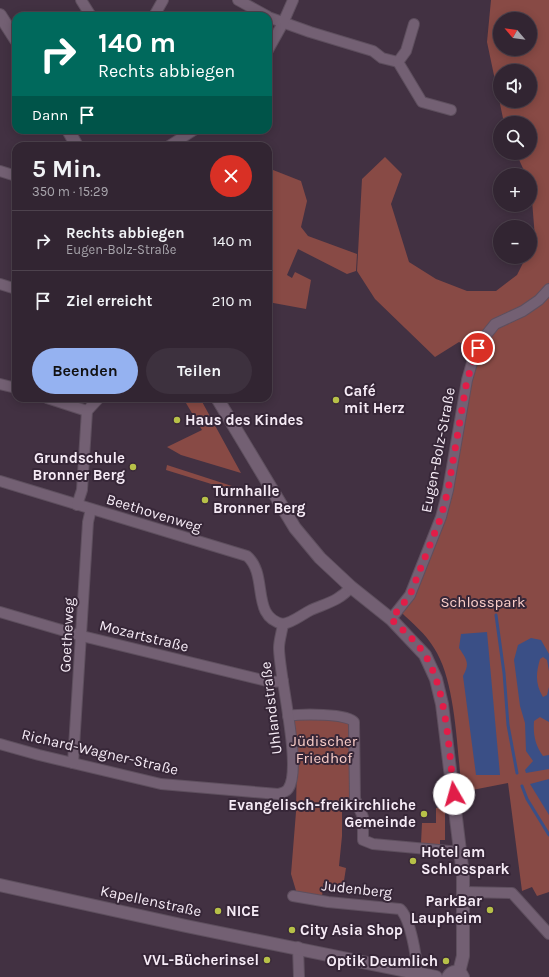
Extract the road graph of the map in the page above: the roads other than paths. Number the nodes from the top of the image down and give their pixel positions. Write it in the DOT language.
graph roads {
  1 [pos="81,0"];
  2 [pos="163,0"];
  3 [pos="238,0"];
  4 [pos="293,0"];
  5 [pos="88,12"];
  6 [pos="156,12"];
  7 [pos="260,12"];
  8 [pos="0,15"];
  9 [pos="272,18"];
  10 [pos="283,23"];
  11 [pos="414,24"];
  12 [pos="12,34"];
  13 [pos="272,43"];
  14 [pos="398,62"];
  15 [pos="451,110"];
  16 [pos="188,134"];
  17 [pos="175,142"];
  18 [pos="0,171"];
  19 [pos="12,175"];
  20 [pos="0,284"];
  21 [pos="12,288"];
  22 [pos="549,289"];
  23 [pos="0,384"];
  24 [pos="12,387"];
  25 [pos="59,402"];
  26 [pos="95,402"];
  27 [pos="218,402"];
  28 [pos="87,411"];
  29 [pos="0,481"];
  30 [pos="77,505"];
  31 [pos="91,509"];
  32 [pos="351,587"];
  33 [pos="0,612"];
  34 [pos="391,619"];
  35 [pos="283,624"];
  36 [pos="82,636"];
  37 [pos="283,682"];
  38 [pos="288,716"];
  39 [pos="0,744"];
  40 [pos="73,763"];
  41 [pos="288,789"];
  42 [pos="460,852"];
  43 [pos="0,885"];
  44 [pos="464,892"];
  45 [pos="293,896"];
  46 [pos="549,934"];
  47 [pos="298,947"];
  48 [pos="416,973"];
  49 [pos="457,975"];
  50 [pos="299,977"];
  51 [pos="436,977"];
  1 -- 5 [label="street"];
  2 -- 6 [label="street"];
  3 -- 7 [label="street"];
  4 -- 10 [label="street"];
  8 -- 12 [label="street"];
  9 -- 10 [label="street"];
  10 -- 13 [label="street"];
  10 -- 14 [label="street"];
  11 -- 14 [label="street"];
  14 -- 15 [label="street"];
  16 -- 17 [label="street"];
  18 -- 19 [label="street"];
  20 -- 21 [label="street"];
  22 -- 34 [label="street, Eugen-Bolz-Straße"];
  23 -- 24 [label="street"];
  25 -- 28 [label="street"];
  26 -- 28 [label="street"];
  27 -- 32 [label="street"];
  28 -- 30 [label="street"];
  29 -- 30 [label="street, Beethovenweg"];
  30 -- 31 [label="street, Beethovenweg"];
  31 -- 35 [label="street, Beethovenweg"];
  31 -- 36 [label="street, Goetheweg"];
  32 -- 34 [label="street"];
  32 -- 35 [label="street"];
  33 -- 36 [label="street, Mozartstraße"];
  34 -- 42 [label="street"];
  35 -- 37 [label="street, Uhlandstraße"];
  36 -- 37 [label="street, Mozartstraße"];
  36 -- 40 [label="street, Goetheweg"];
  37 -- 38 [label="street, Uhlandstraße"];
  38 -- 41 [label="street, Uhlandstraße"];
  38 -- 42 [label="street"];
  39 -- 40 [label="street, Richard-Wagner-Straße"];
  40 -- 41 [label="street, Richard-Wagner-Straße"];
  42 -- 44 [label="street"];
  43 -- 47 [label="street, Kapellenstraße"];
  44 -- 46 [label="street"];
  44 -- 49 [label="street"];
  45 -- 48 [label="street, Judenberg"];
  47 -- 48 [label="street, Kapellenstraße"];
  47 -- 50 [label="street"];
  48 -- 51 [label="street, Kapellenstraße"];
}
